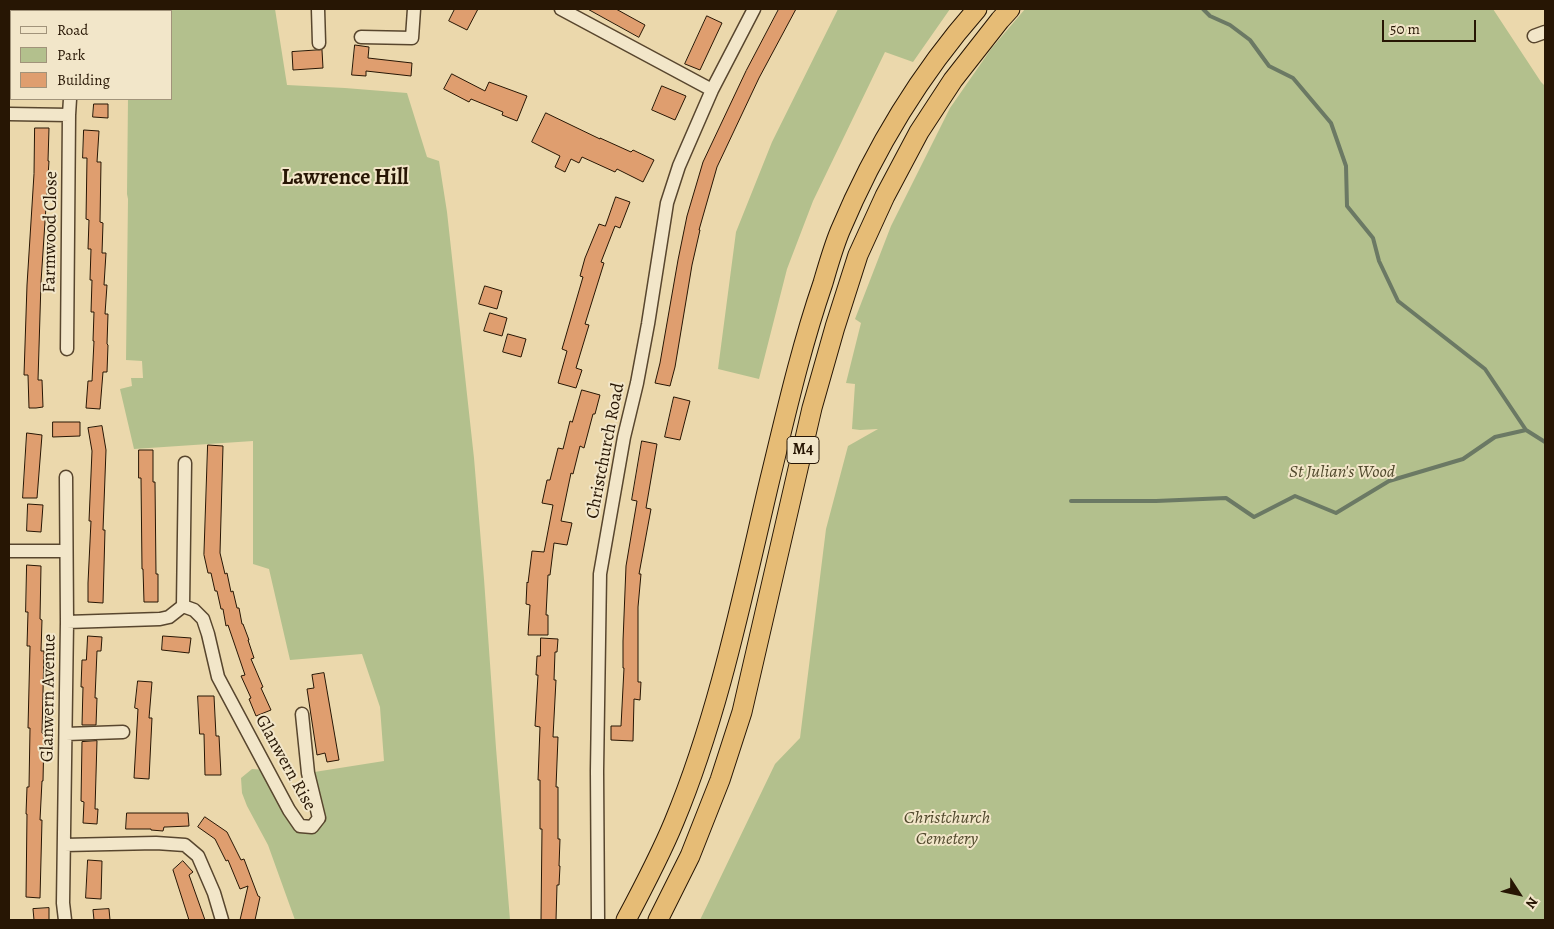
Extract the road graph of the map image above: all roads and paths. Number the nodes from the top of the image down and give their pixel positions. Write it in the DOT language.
graph roads {
  1 [pos="318,9"];
  2 [pos="414,9"];
  3 [pos="561,9"];
  4 [pos="754,9"];
  5 [pos="977,9"];
  6 [pos="1010,9"];
  7 [pos="361,37"];
  8 [pos="319,43"];
  9 [pos="712,90"];
  10 [pos="70,100"];
  11 [pos="9,114"];
  12 [pos="70,115"];
  13 [pos="67,349"];
  14 [pos="185,463"];
  15 [pos="66,477"];
  16 [pos="9,551"];
  17 [pos="66,551"];
  18 [pos="183,606"];
  19 [pos="67,622"];
  20 [pos="302,714"];
  21 [pos="123,732"];
  22 [pos="66,734"];
  23 [pos="64,845"];
  24 [pos="65,920"];
  25 [pos="222,920"];
  26 [pos="598,920"];
  27 [pos="626,920"];
  28 [pos="658,920"];
  1 -- 8 [label="street"];
  2 -- 7 [label="street"];
  3 -- 9 [label="street"];
  4 -- 9 [label="street, Christchurch Road"];
  5 -- 27 [label="highway, M4"];
  6 -- 28 [label="highway, M4"];
  9 -- 26 [label="street, Christchurch Road"];
  10 -- 12 [label="street, Farmwood Close"];
  11 -- 12 [label="street"];
  12 -- 13 [label="street, Farmwood Close"];
  14 -- 18 [label="street"];
  15 -- 17 [label="street, Glanwern Avenue"];
  16 -- 17 [label="street"];
  17 -- 19 [label="street, Glanwern Avenue"];
  18 -- 19 [label="street"];
  18 -- 20 [label="street, Glanwern Rise"];
  19 -- 22 [label="street, Glanwern Avenue"];
  21 -- 22 [label="street"];
  22 -- 23 [label="street, Glanwern Avenue"];
  23 -- 24 [label="street, Glanwern Avenue"];
  23 -- 25 [label="street"];
}
